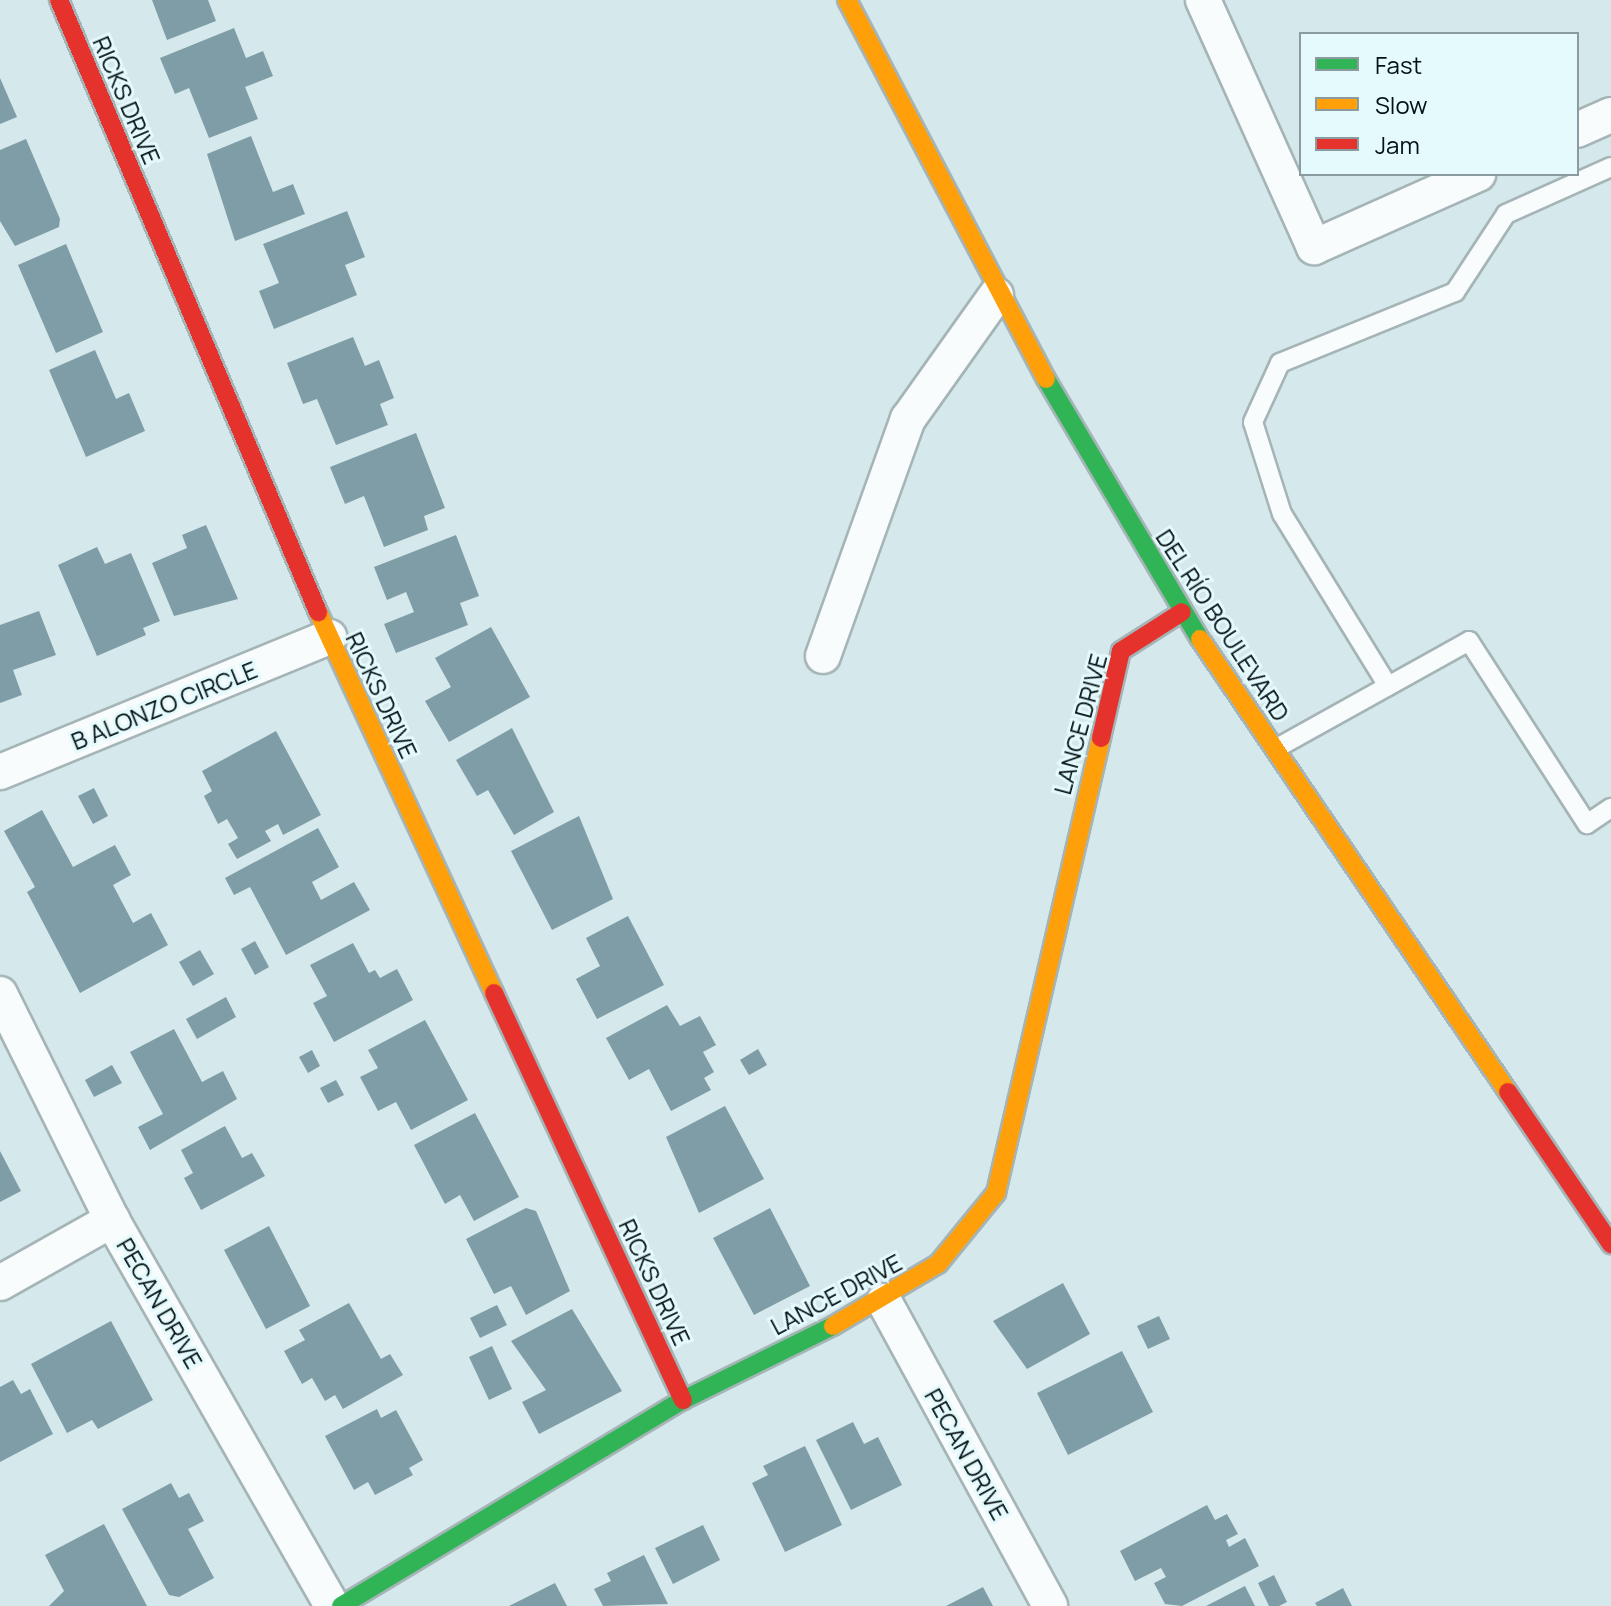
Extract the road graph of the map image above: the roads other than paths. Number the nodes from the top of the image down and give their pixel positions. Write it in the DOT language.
graph roads {
  1 [pos="59,0"];
  2 [pos="1203,0"];
  3 [pos="854,3"];
  4 [pos="1611,115"];
  5 [pos="1579,129"];
  6 [pos="1611,167"];
  7 [pos="1474,176"];
  8 [pos="996,295"];
  9 [pos="1182,612"];
  10 [pos="329,637"];
  11 [pos="823,656"];
  12 [pos="1388,686"];
  13 [pos="1275,749"];
  14 [pos="0,772"];
  15 [pos="1611,808"];
  16 [pos="0,994"];
  17 [pos="112,1220"];
  18 [pos="1611,1244"];
  19 [pos="0,1283"];
  20 [pos="884,1301"];
  21 [pos="683,1400"];
  22 [pos="332,1606"];
  23 [pos="341,1606"];
  24 [pos="1050,1606"];
  1 -- 10 [label="street, RICKS DRIVE"];
  2 -- 7 [label="street"];
  3 -- 8 [label="street, DEL RÍO BOULEVARD"];
  4 -- 5 [label="street"];
  6 -- 12 [label="lane"];
  8 -- 9 [label="street, DEL RÍO BOULEVARD"];
  8 -- 11 [label="street"];
  9 -- 13 [label="street, DEL RÍO BOULEVARD"];
  9 -- 20 [label="street, LANCE DRIVE"];
  10 -- 14 [label="street, B ALONZO CIRCLE"];
  10 -- 21 [label="street, RICKS DRIVE"];
  12 -- 13 [label="lane"];
  12 -- 15 [label="lane"];
  13 -- 18 [label="street, DEL RÍO BOULEVARD"];
  16 -- 17 [label="street, PECAN DRIVE"];
  17 -- 19 [label="street"];
  17 -- 22 [label="street, PECAN DRIVE"];
  20 -- 21 [label="street, LANCE DRIVE"];
  20 -- 24 [label="street, PECAN DRIVE"];
  21 -- 23 [label="street, LANCE DRIVE"];
}
